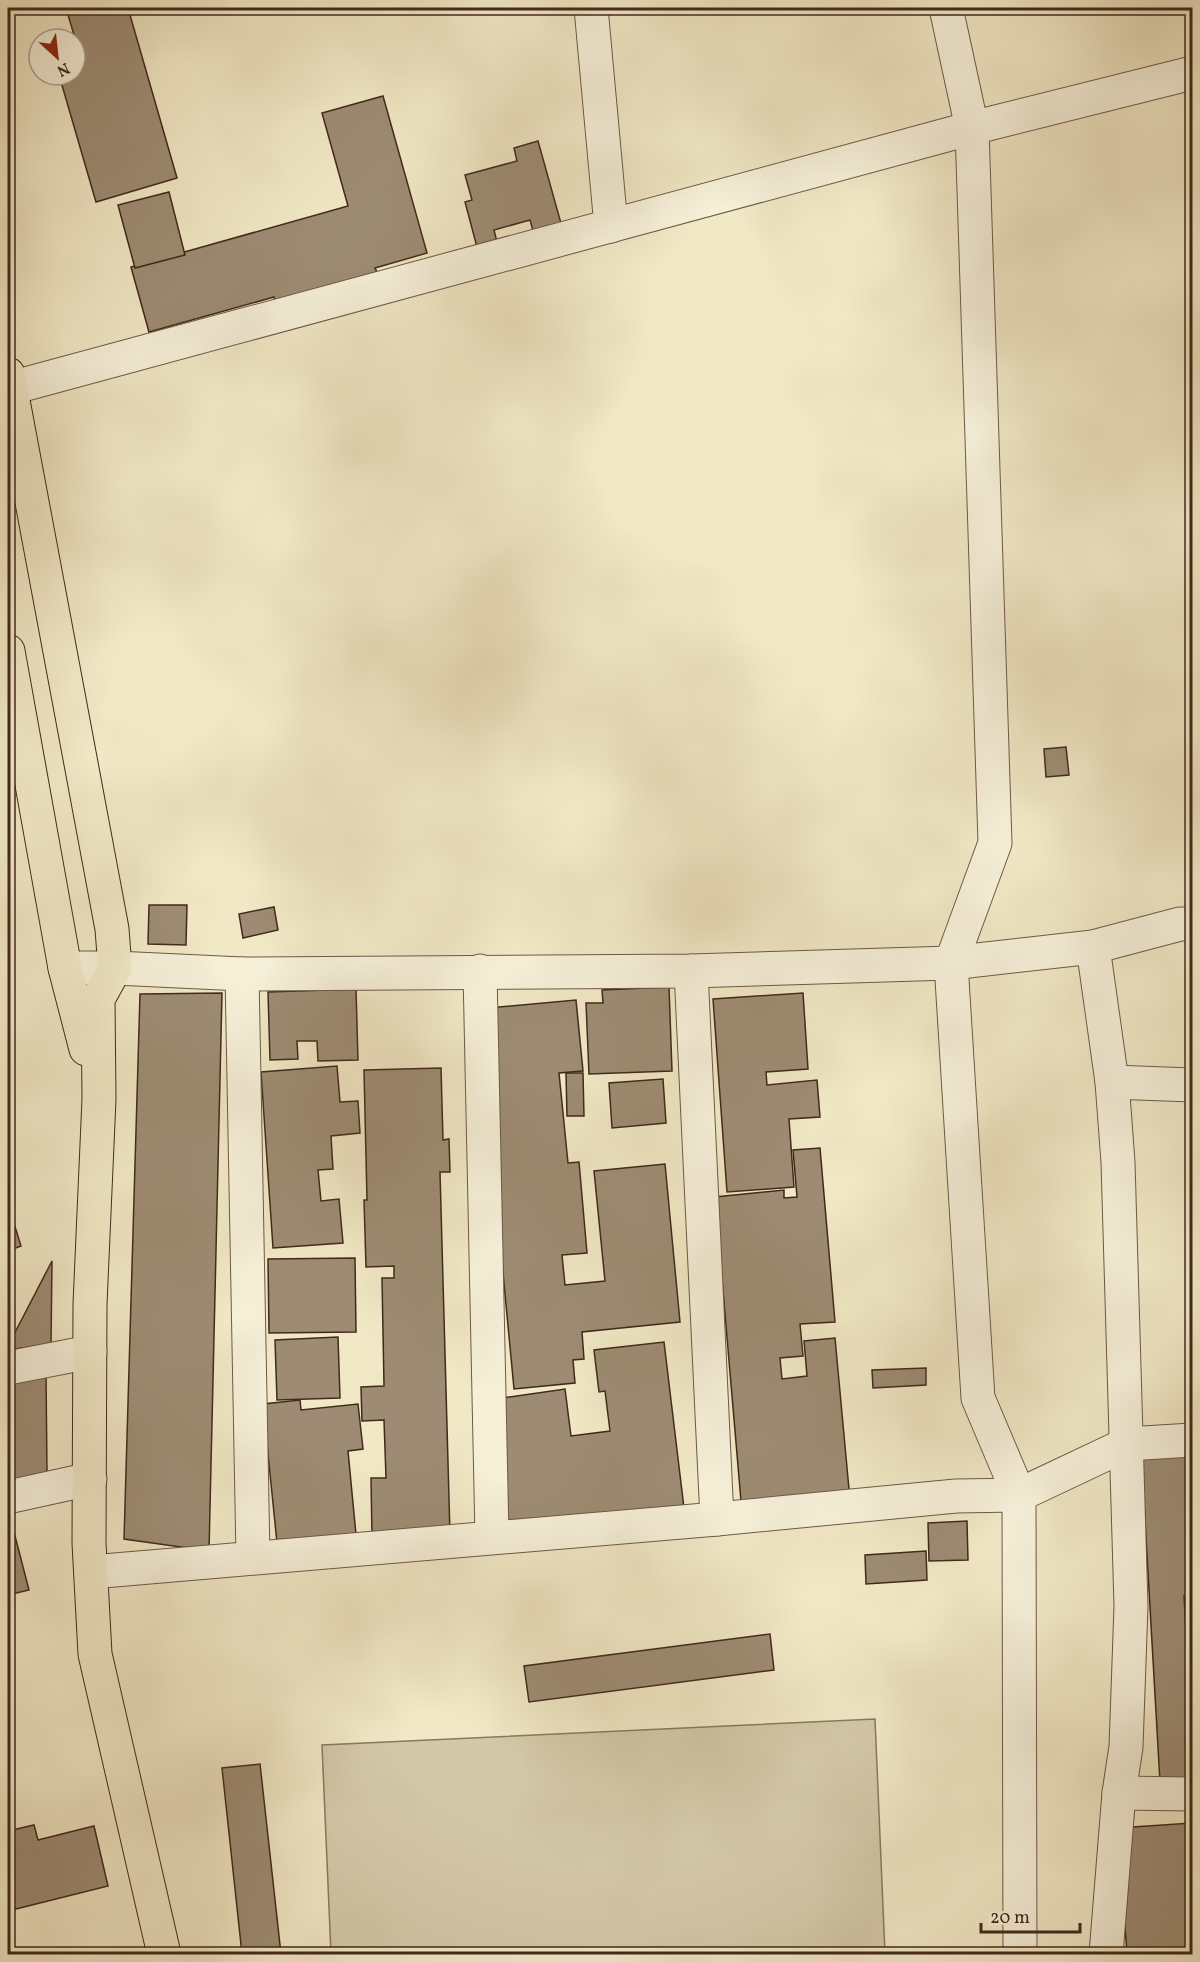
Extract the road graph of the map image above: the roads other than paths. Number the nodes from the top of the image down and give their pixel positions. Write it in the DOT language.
graph roads {
  1 [pos="591,8"];
  2 [pos="946,8"];
  3 [pos="1192,73"];
  4 [pos="972,128"];
  5 [pos="611,226"];
  6 [pos="9,381"];
  7 [pos="8,651"];
  8 [pos="1192,924"];
  9 [pos="1093,946"];
  10 [pos="951,963"];
  11 [pos="65,968"];
  12 [pos="114,968"];
  13 [pos="480,971"];
  14 [pos="691,971"];
  15 [pos="242,974"];
  16 [pos="1112,1082"];
  17 [pos="1192,1085"];
  18 [pos="99,1099"];
  19 [pos="90,1352"];
  20 [pos="8,1368"];
  21 [pos="1192,1440"];
  22 [pos="1127,1444"];
  23 [pos="90,1479"];
  24 [pos="1019,1495"];
  25 [pos="8,1497"];
  26 [pos="717,1519"];
  27 [pos="492,1537"];
  28 [pos="254,1557"];
  29 [pos="91,1572"];
  30 [pos="1119,1793"];
  31 [pos="1192,1794"];
  32 [pos="164,1954"];
  33 [pos="1020,1954"];
  34 [pos="1106,1954"];
  1 -- 5 [label="street"];
  2 -- 4 [label="street"];
  3 -- 4 [label="street"];
  4 -- 5 [label="street"];
  4 -- 10 [label="street"];
  5 -- 6 [label="street"];
  6 -- 12 [label="main road"];
  7 -- 11 [label="main road"];
  8 -- 9 [label="street"];
  9 -- 10 [label="street"];
  9 -- 16 [label="street"];
  10 -- 14 [label="street"];
  10 -- 24 [label="street"];
  11 -- 12 [label="street"];
  11 -- 18 [label="main road"];
  12 -- 15 [label="street"];
  12 -- 18 [label="main road"];
  13 -- 14 [label="street"];
  13 -- 15 [label="street"];
  13 -- 27 [label="street"];
  14 -- 26 [label="street"];
  15 -- 28 [label="street"];
  16 -- 17 [label="street"];
  16 -- 22 [label="street"];
  18 -- 19 [label="main road"];
  19 -- 20 [label="street"];
  19 -- 23 [label="main road"];
  21 -- 22 [label="street"];
  22 -- 24 [label="street"];
  22 -- 30 [label="street"];
  23 -- 25 [label="street"];
  23 -- 29 [label="main road"];
  24 -- 26 [label="street"];
  24 -- 33 [label="street"];
  26 -- 27 [label="street"];
  27 -- 28 [label="street"];
  28 -- 29 [label="street"];
  29 -- 32 [label="main road"];
  30 -- 31 [label="street"];
  30 -- 34 [label="street"];
}
